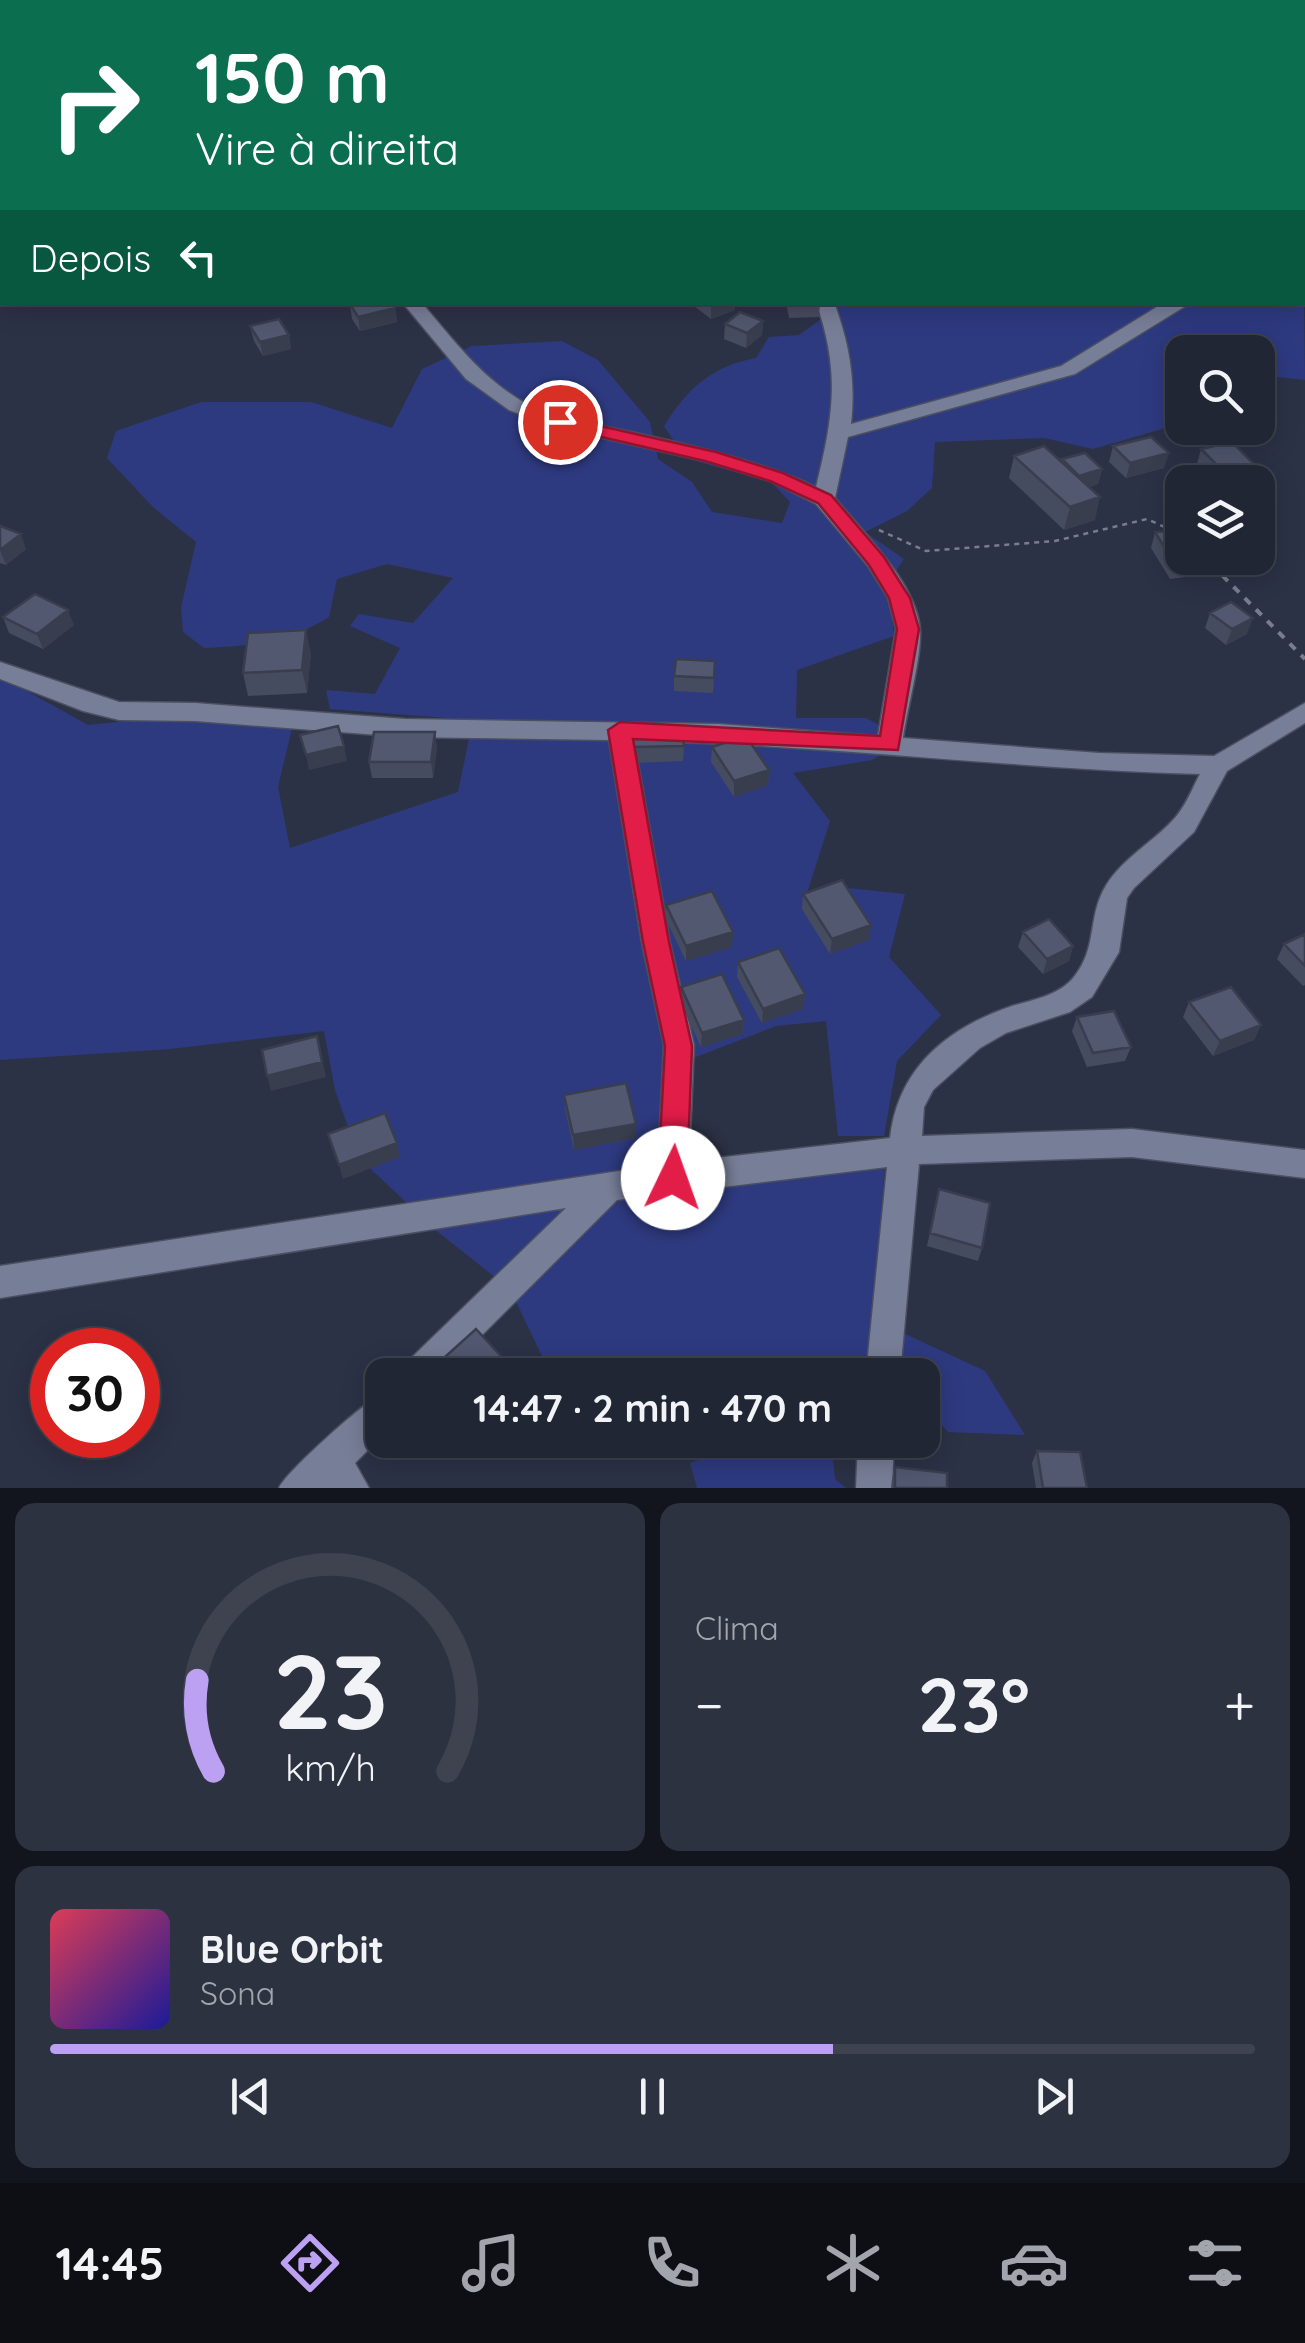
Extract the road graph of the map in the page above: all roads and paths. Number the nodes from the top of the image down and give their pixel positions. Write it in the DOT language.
graph roads {
  1 [pos="413,305"];
  2 [pos="826,305"];
  3 [pos="1176,305"];
  4 [pos="839,433"];
  5 [pos="824,499"];
  6 [pos="1165,527"];
  7 [pos="876,528"];
  8 [pos="1222,575"];
  9 [pos="1305,659"];
  10 [pos="0,670"];
  11 [pos="1305,712"];
  12 [pos="620,730"];
  13 [pos="890,744"];
  14 [pos="1218,765"];
  15 [pos="905,1154"];
  16 [pos="1305,1164"];
  17 [pos="673,1178"];
  18 [pos="609,1187"];
  19 [pos="0,1282"];
  20 [pos="435,1358"];
  21 [pos="885,1358"];
  22 [pos="365,1438"];
  23 [pos="875,1458"];
  24 [pos="342,1474"];
  25 [pos="297,1488"];
  26 [pos="874,1488"];
  1 -- 5 [label="street"];
  2 -- 4 [label="street"];
  3 -- 4 [label="street"];
  4 -- 5 [label="street"];
  5 -- 13 [label="street"];
  6 -- 7 [label="path"];
  8 -- 9 [label="path"];
  10 -- 12 [label="street"];
  11 -- 14 [label="street"];
  12 -- 13 [label="street"];
  12 -- 17 [label="street"];
  13 -- 14 [label="street"];
  14 -- 15 [label="street"];
  15 -- 16 [label="street"];
  15 -- 17 [label="street"];
  15 -- 21 [label="street"];
  17 -- 18 [label="street"];
  18 -- 19 [label="street"];
  18 -- 20 [label="street"];
  22 -- 24 [label="street"];
  23 -- 26 [label="street"];
  24 -- 25 [label="street"];
}
